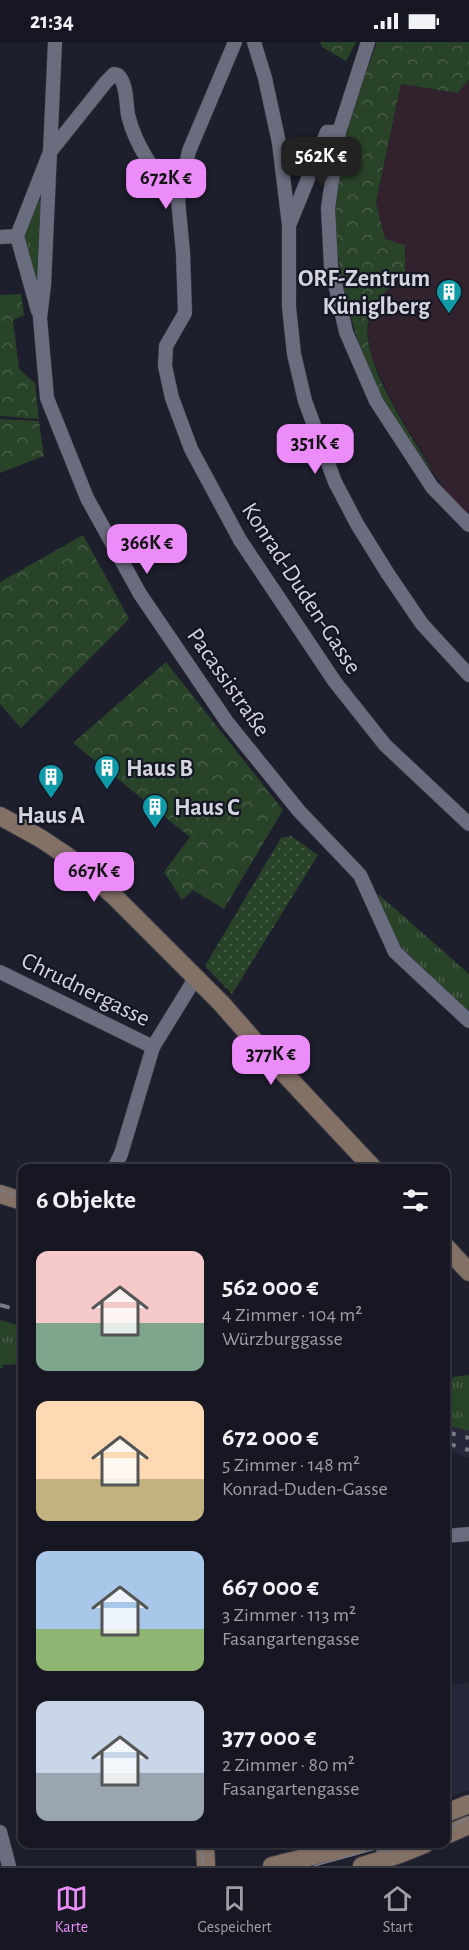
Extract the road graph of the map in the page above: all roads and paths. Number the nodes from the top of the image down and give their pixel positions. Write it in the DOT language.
graph roads {
  1 [pos="55,42"];
  2 [pos="235,42"];
  3 [pos="254,42"];
  4 [pos="368,42"];
  5 [pos="339,132"];
  6 [pos="50,152"];
  7 [pos="178,200"];
  8 [pos="289,225"];
  9 [pos="17,236"];
  10 [pos="0,237"];
  11 [pos="40,318"];
  12 [pos="469,525"];
  13 [pos="469,675"];
  14 [pos="0,816"];
  15 [pos="469,824"];
  16 [pos="0,972"];
  17 [pos="196,977"];
  18 [pos="469,1021"];
  19 [pos="153,1047"];
  20 [pos="117,1164"];
  21 [pos="369,1164"];
  22 [pos="0,1194"];
  23 [pos="18,1200"];
  24 [pos="450,1251"];
  25 [pos="469,1272"];
  26 [pos="469,1534"];
  27 [pos="450,1536"];
  28 [pos="469,1804"];
  29 [pos="450,1811"];
  30 [pos="469,1825"];
  31 [pos="0,1832"];
  32 [pos="450,1833"];
  33 [pos="205,1848"];
  34 [pos="344,1848"];
  35 [pos="402,1848"];
  36 [pos="384,1851"];
  37 [pos="9,1866"];
  38 [pos="206,1866"];
  39 [pos="272,1866"];
  40 [pos="362,1866"];
  1 -- 6 [label="street, Pacassistraße"];
  2 -- 7 [label="street, Konrad-Duden-Gasse"];
  3 -- 8 [label="street"];
  4 -- 5 [label="street"];
  5 -- 8 [label="street"];
  5 -- 12 [label="street"];
  6 -- 7 [label="street"];
  6 -- 9 [label="street, Pacassistraße"];
  6 -- 11 [label="street, Pacassistraße"];
  7 -- 15 [label="street, Konrad-Duden-Gasse"];
  8 -- 13 [label="street"];
  9 -- 10 [label="street"];
  9 -- 11 [label="street, Pacassistraße"];
  11 -- 18 [label="street, Pacassistraße"];
  14 -- 17 [label="main road"];
  16 -- 19 [label="street, Chrudnergasse"];
  17 -- 19 [label="street"];
  17 -- 21 [label="main road"];
  19 -- 20 [label="street"];
  22 -- 23 [label="main road"];
  24 -- 25 [label="main road"];
  26 -- 27 [label="street"];
  28 -- 29 [label="main road"];
  30 -- 32 [label="main road"];
  31 -- 37 [label="street"];
  33 -- 38 [label="main road"];
  34 -- 39 [label="main road"];
  35 -- 36 [label="main road"];
  36 -- 40 [label="main road"];
}
